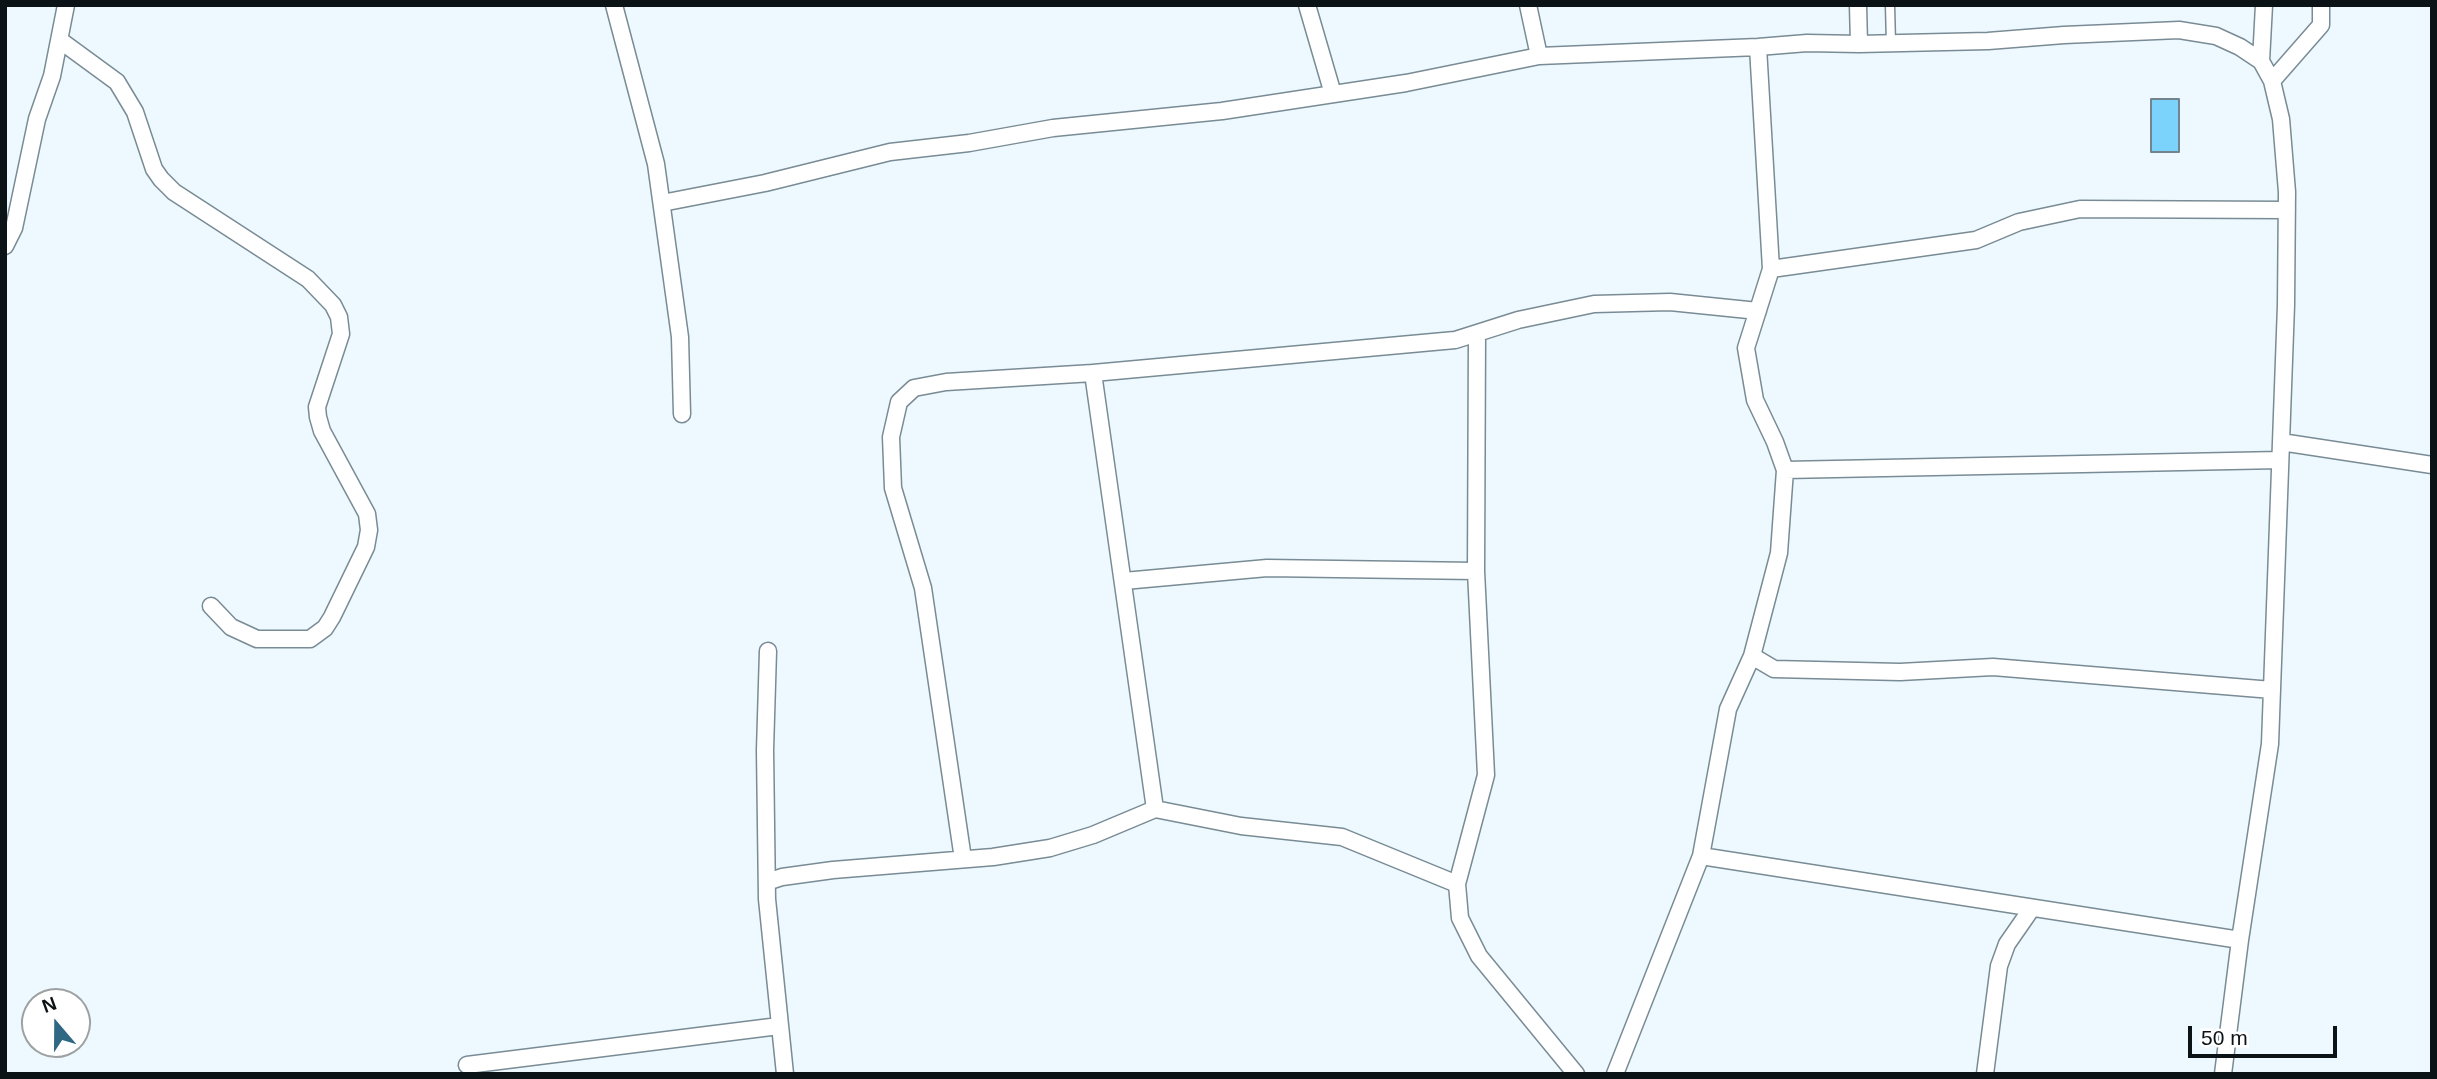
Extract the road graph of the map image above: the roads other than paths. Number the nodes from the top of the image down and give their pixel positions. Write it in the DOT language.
graph roads {
  1 [pos="66,5"];
  2 [pos="614,5"];
  3 [pos="1307,5"];
  4 [pos="1528,5"];
  5 [pos="1857,5"];
  6 [pos="1889,5"];
  7 [pos="2264,5"];
  8 [pos="2321,5"];
  9 [pos="61,41"];
  10 [pos="1859,44"];
  11 [pos="1891,44"];
  12 [pos="1758,47"];
  13 [pos="1539,56"];
  14 [pos="2261,61"];
  15 [pos="2272,81"];
  16 [pos="1333,94"];
  17 [pos="662,203"];
  18 [pos="2287,210"];
  19 [pos="5,246"];
  20 [pos="1771,269"];
  21 [pos="1758,311"];
  22 [pos="1477,334"];
  23 [pos="1093,373"];
  24 [pos="682,414"];
  25 [pos="2281,442"];
  26 [pos="2280,460"];
  27 [pos="2432,465"];
  28 [pos="1784,470"];
  29 [pos="1476,571"];
  30 [pos="1124,581"];
  31 [pos="211,606"];
  32 [pos="768,651"];
  33 [pos="1752,656"];
  34 [pos="2272,690"];
  35 [pos="1155,809"];
  36 [pos="1701,856"];
  37 [pos="963,859"];
  38 [pos="767,882"];
  39 [pos="1457,884"];
  40 [pos="2032,908"];
  41 [pos="2240,940"];
  42 [pos="779,1026"];
  43 [pos="467,1065"];
  44 [pos="785,1074"];
  45 [pos="1576,1074"];
  46 [pos="1615,1074"];
  47 [pos="1985,1074"];
  48 [pos="2223,1074"];
  1 -- 9 [label="street"];
  2 -- 17 [label="street"];
  3 -- 16 [label="street"];
  4 -- 13 [label="street"];
  5 -- 10 [label="street"];
  6 -- 11 [label="lane"];
  7 -- 14 [label="street"];
  8 -- 15 [label="street"];
  9 -- 19 [label="street"];
  9 -- 31 [label="street"];
  10 -- 11 [label="street"];
  10 -- 12 [label="street"];
  11 -- 14 [label="street"];
  12 -- 13 [label="street"];
  12 -- 20 [label="street"];
  13 -- 16 [label="street"];
  14 -- 15 [label="street"];
  15 -- 18 [label="street"];
  16 -- 17 [label="street"];
  17 -- 24 [label="street"];
  18 -- 20 [label="street"];
  18 -- 25 [label="street"];
  20 -- 21 [label="street"];
  21 -- 22 [label="street"];
  21 -- 28 [label="street"];
  22 -- 23 [label="street"];
  22 -- 29 [label="street"];
  23 -- 30 [label="street"];
  23 -- 37 [label="street"];
  25 -- 26 [label="street"];
  25 -- 27 [label="street"];
  26 -- 28 [label="street"];
  26 -- 34 [label="street"];
  28 -- 33 [label="street"];
  29 -- 30 [label="street"];
  29 -- 39 [label="street"];
  30 -- 35 [label="street"];
  32 -- 38 [label="street"];
  33 -- 34 [label="street"];
  33 -- 36 [label="street"];
  34 -- 41 [label="street"];
  35 -- 37 [label="street"];
  35 -- 39 [label="street"];
  36 -- 40 [label="street"];
  36 -- 46 [label="street"];
  37 -- 38 [label="street"];
  38 -- 42 [label="street"];
  39 -- 45 [label="street"];
  40 -- 41 [label="street"];
  40 -- 47 [label="street"];
  41 -- 48 [label="street"];
  42 -- 43 [label="street"];
  42 -- 44 [label="street"];
}
